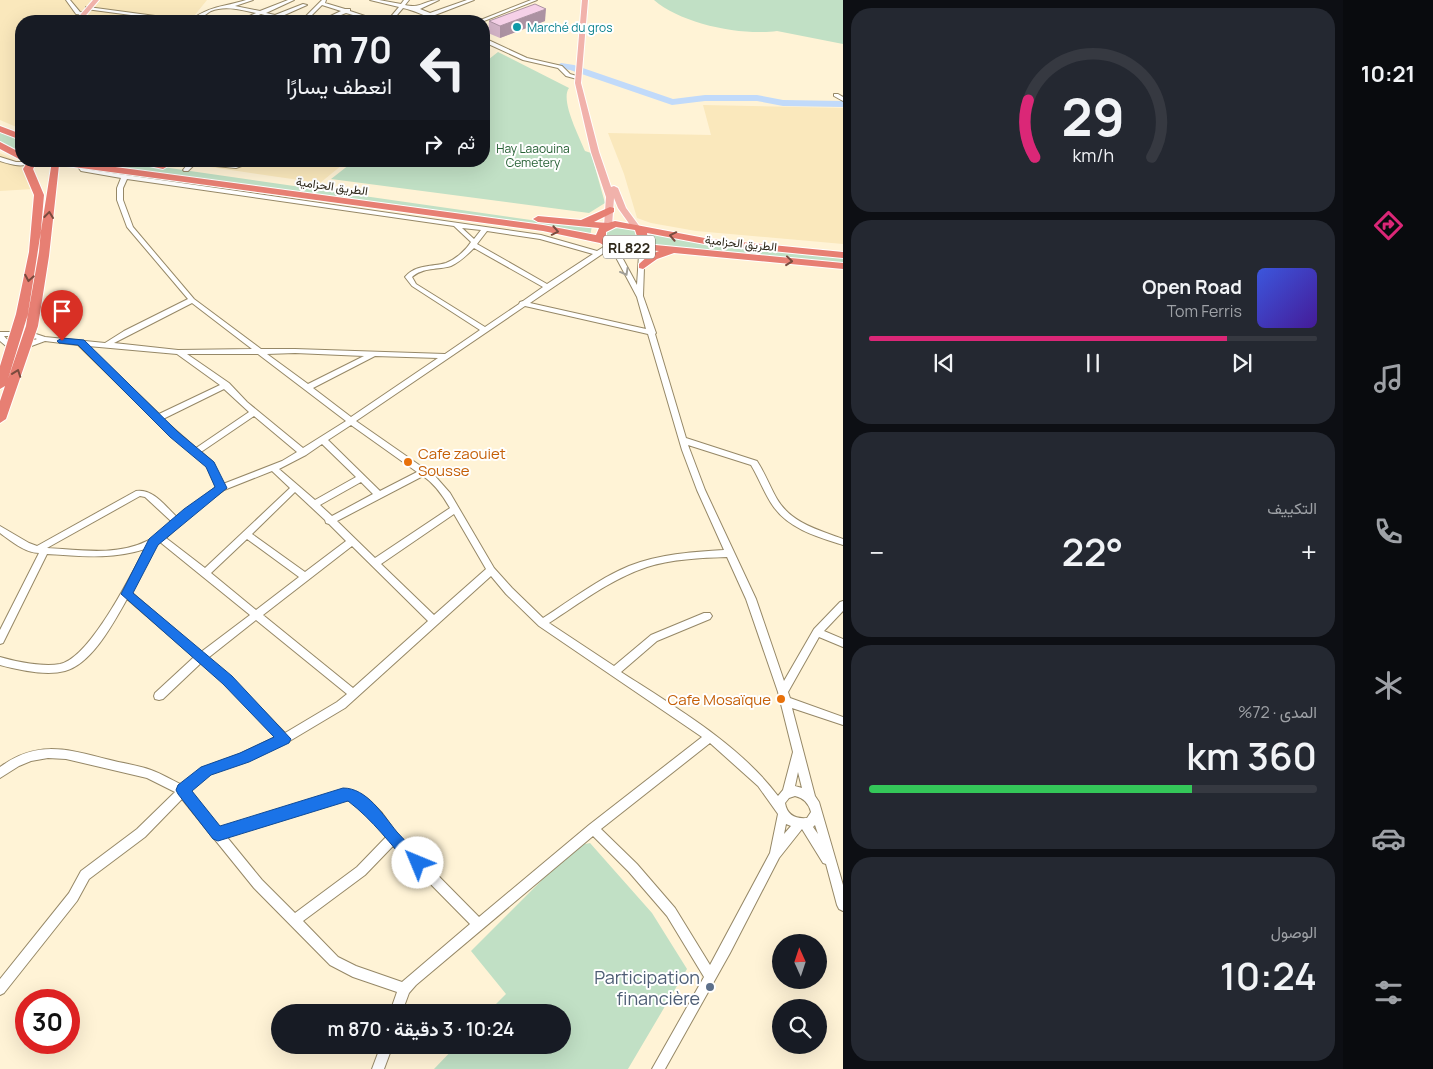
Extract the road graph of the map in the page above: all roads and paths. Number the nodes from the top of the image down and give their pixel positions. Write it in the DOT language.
graph roads {
  1 [pos="68,0"];
  2 [pos="96,0"];
  3 [pos="251,0"];
  4 [pos="291,0"];
  5 [pos="327,0"];
  6 [pos="372,0"];
  7 [pos="408,0"];
  8 [pos="437,0"];
  9 [pos="472,0"];
  10 [pos="534,0"];
  11 [pos="585,0"];
  12 [pos="305,5"];
  13 [pos="319,6"];
  14 [pos="403,6"];
  15 [pos="522,7"];
  16 [pos="88,8"];
  17 [pos="225,8"];
  18 [pos="416,9"];
  19 [pos="528,9"];
  20 [pos="348,10"];
  21 [pos="260,13"];
  22 [pos="83,14"];
  23 [pos="141,15"];
  24 [pos="202,15"];
  25 [pos="255,15"];
  26 [pos="268,15"];
  27 [pos="280,15"];
  28 [pos="309,15"];
  29 [pos="336,15"];
  30 [pos="360,15"];
  31 [pos="395,15"];
  32 [pos="430,15"];
  33 [pos="490,18"];
  34 [pos="490,43"];
  35 [pos="577,76"];
  36 [pos="836,95"];
  37 [pos="843,99"];
  38 [pos="0,129"];
  39 [pos="15,135"];
  40 [pos="594,143"];
  41 [pos="0,145"];
  42 [pos="15,154"];
  43 [pos="2,160"];
  44 [pos="15,164"];
  45 [pos="32,167"];
  46 [pos="45,167"];
  47 [pos="78,167"];
  48 [pos="208,167"];
  49 [pos="54,177"];
  50 [pos="125,177"];
  51 [pos="610,210"];
  52 [pos="584,223"];
  53 [pos="456,225"];
  54 [pos="608,226"];
  55 [pos="486,228"];
  56 [pos="637,228"];
  57 [pos="473,243"];
  58 [pos="608,244"];
  59 [pos="641,244"];
  60 [pos="677,249"];
  61 [pos="597,253"];
  62 [pos="843,255"];
  63 [pos="643,266"];
  64 [pos="843,266"];
  65 [pos="546,287"];
  66 [pos="640,297"];
  67 [pos="192,300"];
  68 [pos="522,303"];
  69 [pos="484,329"];
  70 [pos="652,333"];
  71 [pos="30,334"];
  72 [pos="0,335"];
  73 [pos="17,335"];
  74 [pos="44,339"];
  75 [pos="80,342"];
  76 [pos="106,345"];
  77 [pos="13,346"];
  78 [pos="27,346"];
  79 [pos="178,352"];
  80 [pos="262,352"];
  81 [pos="373,354"];
  82 [pos="447,356"];
  83 [pos="0,385"];
  84 [pos="226,385"];
  85 [pos="307,388"];
  86 [pos="254,412"];
  87 [pos="158,418"];
  88 [pos="0,419"];
  89 [pos="351,421"];
  90 [pos="323,440"];
  91 [pos="683,440"];
  92 [pos="196,452"];
  93 [pos="303,453"];
  94 [pos="273,468"];
  95 [pos="424,472"];
  96 [pos="362,478"];
  97 [pos="296,487"];
  98 [pos="221,488"];
  99 [pos="379,495"];
  100 [pos="314,504"];
  101 [pos="455,509"];
  102 [pos="330,521"];
  103 [pos="177,522"];
  104 [pos="0,529"];
  105 [pos="246,534"];
  106 [pos="157,540"];
  107 [pos="351,542"];
  108 [pos="843,542"];
  109 [pos="40,550"];
  110 [pos="730,553"];
  111 [pos="375,563"];
  112 [pos="492,570"];
  113 [pos="206,573"];
  114 [pos="305,577"];
  115 [pos="127,594"];
  116 [pos="843,605"];
  117 [pos="258,614"];
  118 [pos="707,616"];
  119 [pos="434,621"];
  120 [pos="542,622"];
  121 [pos="817,632"];
  122 [pos="0,640"];
  123 [pos="843,643"];
  124 [pos="200,658"];
  125 [pos="0,661"];
  126 [pos="614,672"];
  127 [pos="354,694"];
  128 [pos="159,696"];
  129 [pos="784,696"];
  130 [pos="843,722"];
  131 [pos="710,737"];
  132 [pos="284,739"];
  133 [pos="797,752"];
  134 [pos="0,773"];
  135 [pos="762,783"];
  136 [pos="182,790"];
  137 [pos="787,793"];
  138 [pos="810,798"];
  139 [pos="781,811"];
  140 [pos="817,813"];
  141 [pos="803,824"];
  142 [pos="594,829"];
  143 [pos="218,834"];
  144 [pos="393,838"];
  145 [pos="775,854"];
  146 [pos="837,874"];
  147 [pos="843,905"];
  148 [pos="294,921"];
  149 [pos="478,924"];
  150 [pos="710,976"];
  151 [pos="0,989"];
  152 [pos="404,989"];
  153 [pos="399,1004"];
  154 [pos="384,1054"];
  155 [pos="378,1069"];
  156 [pos="658,1069"];
  1 -- 22 [label="street"];
  2 -- 16 [label="main road"];
  3 -- 17 [label="street"];
  4 -- 12 [label="street"];
  4 -- 21 [label="street"];
  5 -- 13 [label="street"];
  6 -- 14 [label="street"];
  7 -- 14 [label="street"];
  8 -- 18 [label="street"];
  9 -- 32 [label="street"];
  10 -- 15 [label="street"];
  11 -- 35 [label="main road"];
  12 -- 13 [label="street"];
  12 -- 27 [label="street"];
  13 -- 20 [label="street"];
  13 -- 28 [label="street"];
  14 -- 18 [label="street"];
  14 -- 31 [label="street"];
  15 -- 19 [label="street"];
  15 -- 33 [label="street"];
  16 -- 22 [label="main road"];
  16 -- 23 [label="street"];
  17 -- 21 [label="street"];
  17 -- 24 [label="street"];
  18 -- 32 [label="street"];
  20 -- 29 [label="street"];
  20 -- 30 [label="street"];
  21 -- 25 [label="street"];
  21 -- 26 [label="street"];
  34 -- 35 [label="street"];
  35 -- 40 [label="main road"];
  36 -- 37 [label="street"];
  38 -- 39 [label="highway"];
  40 -- 51 [label="main road"];
  40 -- 56 [label="main road"];
  41 -- 42 [label="highway"];
  43 -- 44 [label="street"];
  45 -- 73 [label="highway, one-way"];
  46 -- 49 [label="highway"];
  47 -- 49 [label="highway"];
  47 -- 50 [label="street"];
  47 -- 58 [label="highway, الطريق الحزامية, one-way"];
  48 -- 52 [label="highway, الطريق الحزامية"];
  71 -- 49 [label="highway, one-way"];
  50 -- 53 [label="street"];
  50 -- 67 [label="street"];
  51 -- 52 [label="highway"];
  51 -- 54 [label="main road"];
  52 -- 54 [label="highway, الطريق الحزامية"];
  53 -- 55 [label="street"];
  53 -- 57 [label="street"];
  54 -- 56 [label="highway, الطريق الحزامية / RL822"];
  54 -- 58 [label="highway, RL822"];
  55 -- 57 [label="street"];
  55 -- 61 [label="street"];
  56 -- 59 [label="highway, RL822"];
  62 -- 56 [label="highway, الطريق الحزامية, one-way"];
  57 -- 65 [label="street"];
  57 -- 69 [label="street"];
  58 -- 59 [label="highway, الطريق الحزامية / RL822"];
  58 -- 61 [label="street"];
  58 -- 66 [label="street, RL822, one-way"];
  59 -- 60 [label="highway, الطريق الحزامية"];
  59 -- 63 [label="street, RL822"];
  60 -- 63 [label="highway"];
  60 -- 64 [label="highway, الطريق الحزامية, one-way"];
  61 -- 65 [label="street"];
  63 -- 66 [label="street, RL822"];
  65 -- 68 [label="street"];
  66 -- 70 [label="street, RL822"];
  67 -- 76 [label="street"];
  67 -- 80 [label="street"];
  68 -- 69 [label="street"];
  68 -- 70 [label="street"];
  69 -- 82 [label="street"];
  70 -- 91 [label="street, RL822"];
  71 -- 73 [label="street"];
  71 -- 74 [label="street"];
  71 -- 78 [label="highway"];
  72 -- 73 [label="street"];
  72 -- 77 [label="street"];
  73 -- 77 [label="highway"];
  74 -- 75 [label="street"];
  74 -- 78 [label="street"];
  75 -- 76 [label="street"];
  75 -- 87 [label="street"];
  76 -- 79 [label="street"];
  77 -- 78 [label="street"];
  77 -- 83 [label="highway"];
  88 -- 78 [label="highway, one-way"];
  79 -- 80 [label="street"];
  79 -- 84 [label="street"];
  80 -- 81 [label="street"];
  80 -- 85 [label="street"];
  81 -- 82 [label="street"];
  81 -- 85 [label="street"];
  82 -- 89 [label="street"];
  84 -- 86 [label="street"];
  84 -- 87 [label="street"];
  85 -- 89 [label="street"];
  86 -- 92 [label="street"];
  86 -- 93 [label="street"];
  87 -- 92 [label="street"];
  89 -- 90 [label="street"];
  89 -- 95 [label="street"];
  90 -- 93 [label="street"];
  90 -- 96 [label="street"];
  91 -- 108 [label="street"];
  91 -- 110 [label="street, RL822"];
  92 -- 98 [label="street"];
  93 -- 94 [label="street"];
  94 -- 97 [label="street"];
  94 -- 98 [label="street"];
  95 -- 99 [label="street"];
  95 -- 101 [label="street"];
  96 -- 99 [label="street"];
  96 -- 100 [label="street"];
  97 -- 100 [label="street"];
  97 -- 105 [label="street"];
  98 -- 103 [label="street"];
  99 -- 102 [label="street"];
  100 -- 102 [label="street"];
  101 -- 111 [label="street"];
  101 -- 112 [label="street"];
  102 -- 107 [label="street"];
  103 -- 106 [label="street"];
  103 -- 109 [label="street"];
  104 -- 109 [label="street"];
  105 -- 113 [label="street"];
  105 -- 114 [label="street"];
  106 -- 109 [label="street"];
  106 -- 113 [label="street"];
  106 -- 115 [label="street"];
  107 -- 111 [label="street"];
  107 -- 114 [label="street"];
  109 -- 122 [label="street"];
  110 -- 120 [label="street"];
  110 -- 129 [label="street, RL822"];
  111 -- 119 [label="street"];
  112 -- 119 [label="street"];
  112 -- 120 [label="street"];
  113 -- 117 [label="street"];
  114 -- 117 [label="street"];
  115 -- 124 [label="street"];
  115 -- 125 [label="street"];
  116 -- 121 [label="street"];
  117 -- 124 [label="street"];
  117 -- 127 [label="street"];
  118 -- 126 [label="street"];
  119 -- 127 [label="street"];
  120 -- 126 [label="street"];
  121 -- 123 [label="street"];
  121 -- 129 [label="street"];
  124 -- 128 [label="street"];
  124 -- 132 [label="street"];
  126 -- 131 [label="street"];
  127 -- 132 [label="street"];
  129 -- 130 [label="street"];
  129 -- 133 [label="street, RL822"];
  131 -- 135 [label="street"];
  131 -- 142 [label="street"];
  132 -- 136 [label="street"];
  133 -- 137 [label="street, RL822"];
  133 -- 138 [label="street, RL822"];
  134 -- 136 [label="street"];
  135 -- 137 [label="street"];
  135 -- 139 [label="street"];
  136 -- 143 [label="street"];
  136 -- 151 [label="street"];
  137 -- 138 [label="street"];
  137 -- 139 [label="street, RL822"];
  138 -- 140 [label="street, RL822"];
  139 -- 141 [label="street, RL822"];
  139 -- 145 [label="street"];
  140 -- 141 [label="street"];
  140 -- 146 [label="street, RL822"];
  141 -- 145 [label="street"];
  141 -- 146 [label="street, RL822"];
  142 -- 149 [label="street"];
  142 -- 150 [label="street"];
  143 -- 144 [label="street"];
  143 -- 148 [label="street"];
  144 -- 148 [label="street"];
  144 -- 149 [label="street"];
  145 -- 150 [label="street"];
  146 -- 147 [label="street, RL822"];
  148 -- 152 [label="street"];
  149 -- 152 [label="street"];
  150 -- 156 [label="street"];
  152 -- 153 [label="street"];
  154 -- 155 [label="street"];
}
